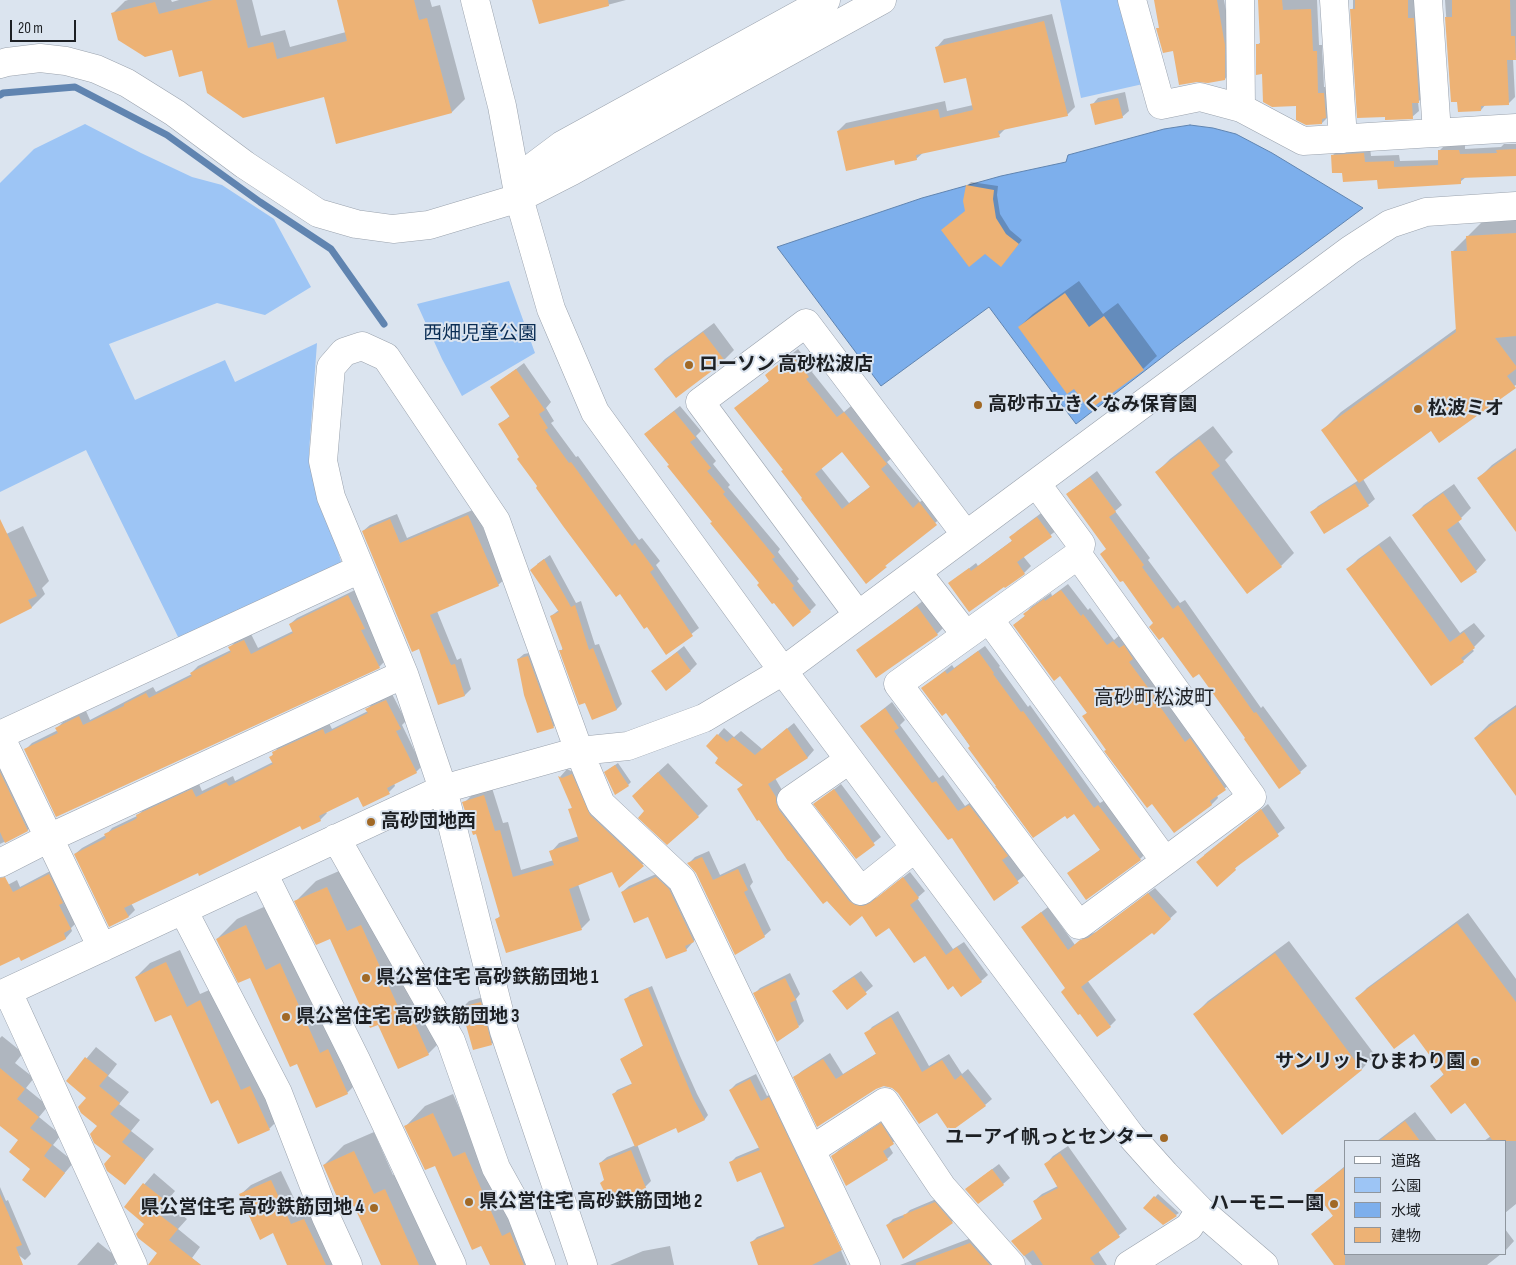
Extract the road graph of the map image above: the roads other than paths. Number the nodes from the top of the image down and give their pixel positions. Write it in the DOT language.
graph roads {
  1 [pos="475,0"];
  2 [pos="826,0"];
  3 [pos="882,0"];
  4 [pos="1132,0"];
  5 [pos="1240,0"];
  6 [pos="1334,0"];
  7 [pos="1428,0"];
  8 [pos="0,64"];
  9 [pos="1241,108"];
  10 [pos="1516,128"];
  11 [pos="1437,133"];
  12 [pos="1343,139"];
  13 [pos="519,198"];
  14 [pos="1516,206"];
  15 [pos="1036,483"];
  16 [pos="966,535"];
  17 [pos="1078,555"];
  18 [pos="360,569"];
  19 [pos="917,572"];
  20 [pos="858,616"];
  21 [pos="989,619"];
  22 [pos="966,635"];
  23 [pos="783,671"];
  24 [pos="404,674"];
  25 [pos="0,736"];
  26 [pos="579,751"];
  27 [pos="849,760"];
  28 [pos="443,789"];
  29 [pos="49,838"];
  30 [pos="336,838"];
  31 [pos="915,848"];
  32 [pos="1165,862"];
  33 [pos="0,863"];
  34 [pos="263,873"];
  35 [pos="183,910"];
  36 [pos="102,948"];
  37 [pos="4,994"];
  38 [pos="811,1150"];
  39 [pos="560,1196"];
  40 [pos="1200,1210"];
  41 [pos="521,1214"];
  42 [pos="133,1265"];
  43 [pos="348,1265"];
  44 [pos="452,1265"];
  45 [pos="541,1265"];
  46 [pos="583,1265"];
  47 [pos="866,1265"];
  48 [pos="1010,1265"];
  49 [pos="1130,1265"];
  50 [pos="1264,1265"];
  1 -- 13 [label="street"];
  2 -- 13 [label="street"];
  3 -- 13 [label="street"];
  4 -- 9 [label="street"];
  5 -- 9 [label="street"];
  6 -- 12 [label="street"];
  7 -- 11 [label="street"];
  8 -- 13 [label="street"];
  9 -- 12 [label="street"];
  10 -- 11 [label="street"];
  11 -- 12 [label="street"];
  13 -- 23 [label="street"];
  14 -- 15 [label="street"];
  15 -- 16 [label="street"];
  15 -- 17 [label="street"];
  16 -- 19 [label="street"];
  16 -- 20 [label="street"];
  17 -- 21 [label="street"];
  17 -- 32 [label="street"];
  18 -- 24 [label="street"];
  18 -- 25 [label="street"];
  18 -- 26 [label="street"];
  19 -- 20 [label="street"];
  19 -- 22 [label="street"];
  20 -- 23 [label="street"];
  21 -- 22 [label="street"];
  21 -- 32 [label="street"];
  22 -- 32 [label="street"];
  23 -- 26 [label="street"];
  23 -- 27 [label="street"];
  24 -- 28 [label="street"];
  24 -- 29 [label="street"];
  25 -- 29 [label="street"];
  26 -- 28 [label="street"];
  26 -- 38 [label="street"];
  27 -- 31 [label="street"];
  27 -- 31 [label="street"];
  28 -- 30 [label="street"];
  28 -- 39 [label="street"];
  29 -- 33 [label="street"];
  29 -- 36 [label="street"];
  30 -- 34 [label="street"];
  30 -- 41 [label="street"];
  31 -- 40 [label="street"];
  34 -- 35 [label="street"];
  34 -- 44 [label="street"];
  35 -- 36 [label="street"];
  35 -- 43 [label="street"];
  36 -- 37 [label="street"];
  37 -- 42 [label="street"];
  38 -- 47 [label="street"];
  38 -- 48 [label="street"];
  39 -- 41 [label="street"];
  39 -- 46 [label="street"];
  40 -- 49 [label="street"];
  40 -- 50 [label="street"];
  41 -- 45 [label="street"];
}
